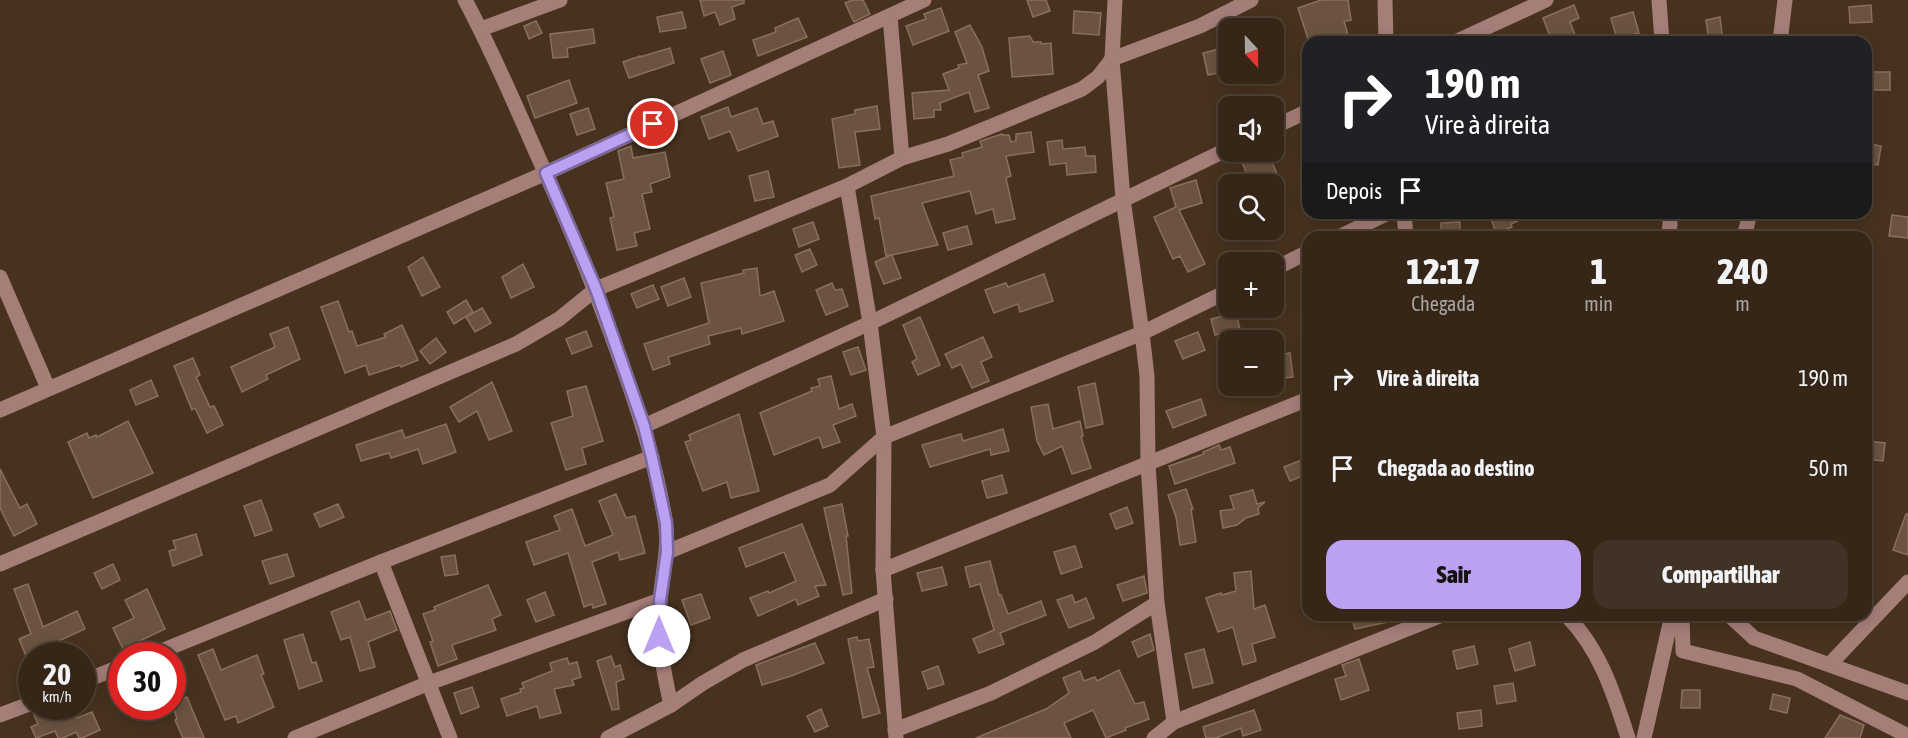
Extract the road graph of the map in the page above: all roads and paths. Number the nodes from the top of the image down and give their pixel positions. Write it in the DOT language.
graph roads {
  1 [pos="465,0"];
  2 [pos="560,0"];
  3 [pos="1114,0"];
  4 [pos="1251,0"];
  5 [pos="1385,0"];
  6 [pos="1546,0"];
  7 [pos="1659,0"];
  8 [pos="1785,0"];
  9 [pos="916,2"];
  10 [pos="890,17"];
  11 [pos="481,29"];
  12 [pos="1386,36"];
  13 [pos="1468,36"];
  14 [pos="1662,36"];
  15 [pos="1781,36"];
  16 [pos="1113,59"];
  17 [pos="1302,114"];
  18 [pos="1284,122"];
  19 [pos="1218,153"];
  20 [pos="902,158"];
  21 [pos="546,173"];
  22 [pos="847,186"];
  23 [pos="1123,199"];
  24 [pos="1376,219"];
  25 [pos="1351,231"];
  26 [pos="1302,255"];
  27 [pos="1284,264"];
  28 [pos="1,281"];
  29 [pos="596,289"];
  30 [pos="1218,296"];
  31 [pos="870,323"];
  32 [pos="1143,333"];
  33 [pos="48,388"];
  34 [pos="1302,401"];
  35 [pos="0,410"];
  36 [pos="644,426"];
  37 [pos="884,437"];
  38 [pos="652,458"];
  39 [pos="1148,464"];
  40 [pos="667,552"];
  41 [pos="381,562"];
  42 [pos="0,564"];
  43 [pos="883,570"];
  44 [pos="1908,582"];
  45 [pos="886,599"];
  46 [pos="660,600"];
  47 [pos="1157,603"];
  48 [pos="1872,620"];
  49 [pos="1425,621"];
  50 [pos="1572,621"];
  51 [pos="1671,621"];
  52 [pos="1683,621"];
  53 [pos="1736,621"];
  54 [pos="1871,621"];
  55 [pos="184,642"];
  56 [pos="1830,664"];
  57 [pos="429,683"];
  58 [pos="1908,693"];
  59 [pos="671,705"];
  60 [pos="18,708"];
  61 [pos="0,715"];
  62 [pos="1174,722"];
  63 [pos="896,734"];
  64 [pos="1908,735"];
  65 [pos="295,738"];
  66 [pos="450,738"];
  67 [pos="608,738"];
  68 [pos="1154,738"];
  69 [pos="1628,738"];
  70 [pos="1644,738"];
  1 -- 11 [label="street"];
  2 -- 11 [label="street"];
  3 -- 16 [label="street"];
  4 -- 16 [label="street"];
  5 -- 12 [label="street"];
  6 -- 13 [label="street"];
  7 -- 14 [label="street"];
  8 -- 15 [label="street"];
  9 -- 10 [label="street"];
  10 -- 20 [label="street"];
  10 -- 21 [label="street"];
  11 -- 21 [label="street"];
  16 -- 20 [label="street"];
  16 -- 23 [label="street"];
  17 -- 18 [label="street"];
  19 -- 23 [label="street"];
  20 -- 22 [label="street"];
  21 -- 29 [label="street"];
  21 -- 33 [label="street"];
  22 -- 29 [label="street"];
  22 -- 31 [label="street"];
  23 -- 31 [label="street"];
  23 -- 32 [label="street"];
  24 -- 25 [label="street"];
  26 -- 27 [label="street"];
  28 -- 33 [label="street"];
  29 -- 36 [label="street"];
  29 -- 42 [label="street"];
  30 -- 32 [label="street"];
  31 -- 36 [label="street"];
  31 -- 37 [label="street"];
  32 -- 37 [label="street"];
  32 -- 39 [label="street"];
  33 -- 35 [label="street"];
  34 -- 39 [label="street"];
  36 -- 38 [label="street"];
  37 -- 40 [label="street"];
  37 -- 43 [label="street"];
  38 -- 40 [label="street"];
  38 -- 41 [label="street"];
  39 -- 43 [label="street"];
  39 -- 47 [label="street"];
  40 -- 46 [label="street"];
  41 -- 55 [label="street"];
  41 -- 57 [label="street"];
  43 -- 45 [label="street"];
  44 -- 48 [label="street"];
  45 -- 59 [label="street"];
  45 -- 63 [label="street"];
  46 -- 57 [label="street"];
  46 -- 59 [label="street"];
  47 -- 62 [label="street"];
  47 -- 63 [label="street"];
  49 -- 62 [label="street"];
  50 -- 69 [label="street"];
  51 -- 70 [label="street"];
  52 -- 64 [label="street"];
  53 -- 56 [label="street"];
  54 -- 56 [label="street"];
  56 -- 58 [label="street"];
  57 -- 65 [label="street"];
  57 -- 66 [label="street"];
  59 -- 67 [label="street"];
  60 -- 61 [label="street"];
  62 -- 68 [label="street"];
}
